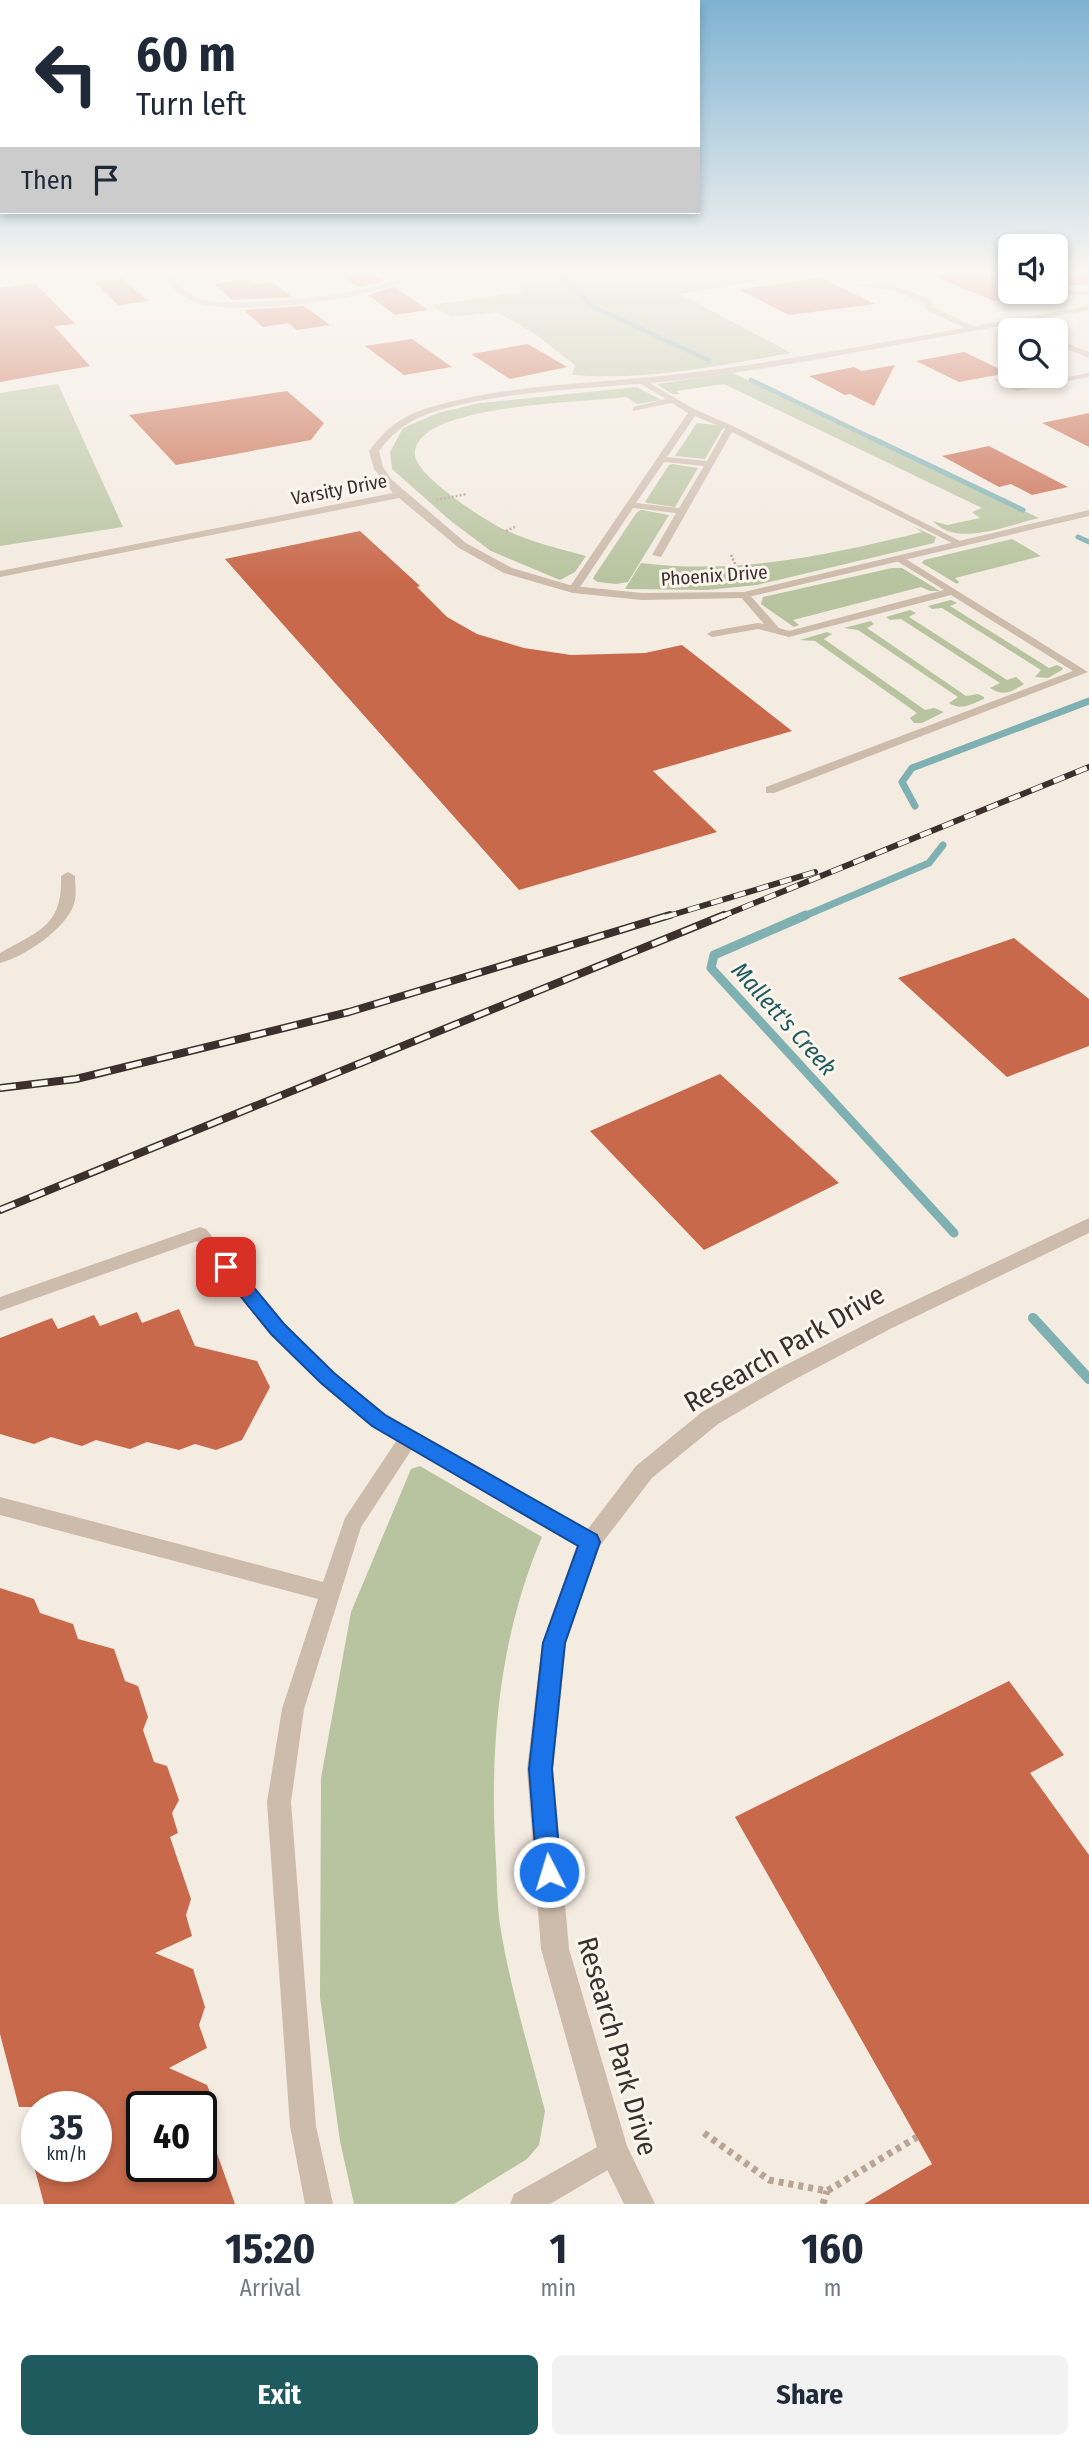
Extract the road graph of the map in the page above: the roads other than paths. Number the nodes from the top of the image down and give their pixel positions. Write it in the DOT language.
graph roads {
  1 [pos="694,374"];
  2 [pos="1089,375"];
  3 [pos="1068,379"];
  4 [pos="644,382"];
  5 [pos="672,400"];
  6 [pos="636,409"];
  7 [pos="694,412"];
  8 [pos="730,428"];
  9 [pos="662,459"];
  10 [pos="709,464"];
  11 [pos="402,494"];
  12 [pos="631,505"];
  13 [pos="682,511"];
  14 [pos="1089,513"];
  15 [pos="961,544"];
  16 [pos="657,555"];
  17 [pos="901,559"];
  18 [pos="0,574"];
  19 [pos="574,588"];
  20 [pos="953,592"];
  21 [pos="744,595"];
  22 [pos="775,630"];
  23 [pos="712,634"];
  24 [pos="770,790"];
  25 [pos="68,876"];
  26 [pos="0,959"];
  27 [pos="1089,1225"];
  28 [pos="0,1304"];
  29 [pos="409,1438"];
  30 [pos="0,1506"];
  31 [pos="589,1542"];
  32 [pos="330,1593"];
  33 [pos="613,2151"];
  34 [pos="319,2204"];
  35 [pos="524,2204"];
  36 [pos="640,2204"];
  1 -- 4 [label="street, Varsity Drive"];
  2 -- 3 [label="lane"];
  4 -- 5 [label="lane"];
  4 -- 11 [label="street, Varsity Drive"];
  5 -- 6 [label="lane"];
  5 -- 7 [label="lane"];
  7 -- 8 [label="lane"];
  7 -- 9 [label="lane"];
  8 -- 10 [label="lane"];
  8 -- 15 [label="lane"];
  9 -- 10 [label="lane"];
  9 -- 12 [label="lane"];
  10 -- 13 [label="lane"];
  11 -- 18 [label="street, Varsity Drive"];
  11 -- 19 [label="street, Phoenix Drive"];
  12 -- 13 [label="lane"];
  12 -- 19 [label="lane"];
  13 -- 16 [label="lane"];
  14 -- 15 [label="street, Phoenix Drive"];
  15 -- 17 [label="street, Phoenix Drive"];
  17 -- 20 [label="lane"];
  17 -- 21 [label="street, Phoenix Drive"];
  19 -- 21 [label="street, Phoenix Drive"];
  20 -- 22 [label="lane"];
  20 -- 24 [label="lane"];
  21 -- 22 [label="lane"];
  22 -- 23 [label="lane"];
  25 -- 26 [label="lane"];
  27 -- 31 [label="street, Research Park Drive"];
  28 -- 29 [label="lane"];
  29 -- 31 [label="lane"];
  29 -- 32 [label="lane"];
  30 -- 32 [label="lane"];
  31 -- 33 [label="street, Research Park Drive"];
  32 -- 34 [label="lane"];
  33 -- 35 [label="lane"];
  33 -- 36 [label="street, Research Park Drive"];
}
